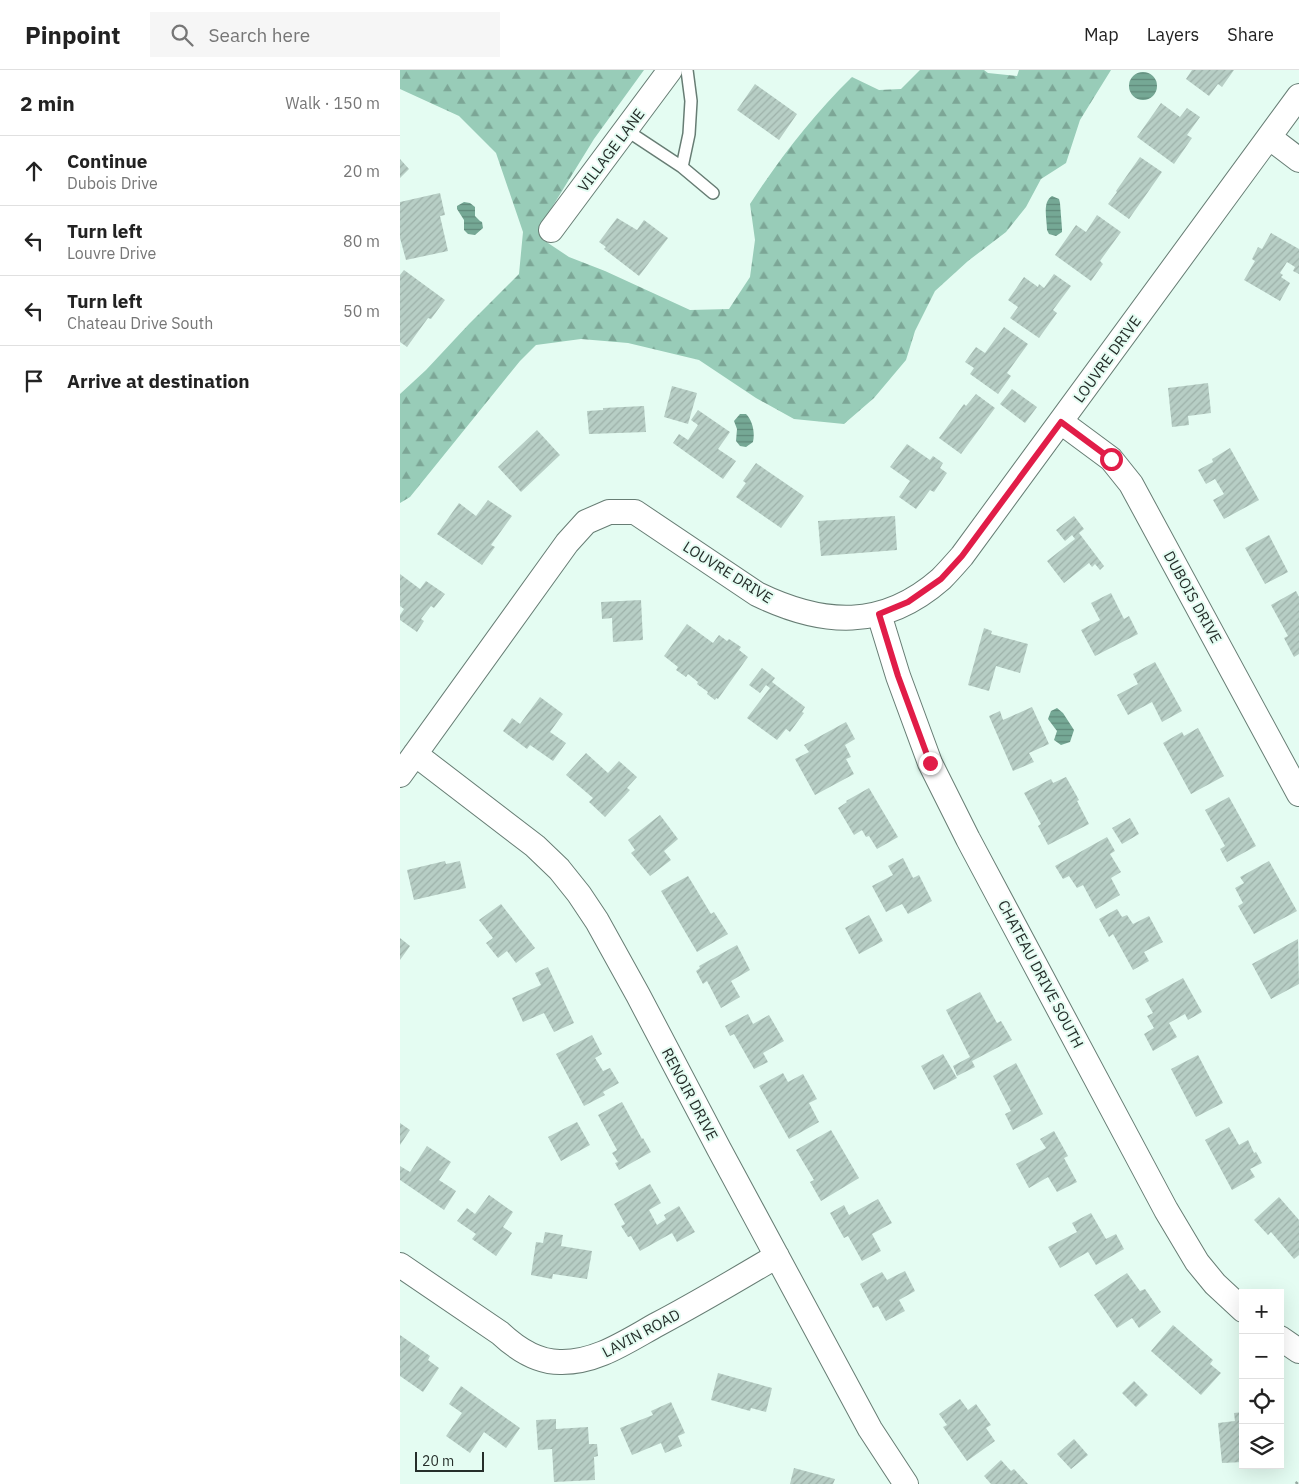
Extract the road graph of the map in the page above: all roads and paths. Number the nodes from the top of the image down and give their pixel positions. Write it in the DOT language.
graph roads {
  1 [pos="670,70"];
  2 [pos="687,70"];
  3 [pos="1299,96"];
  4 [pos="626,130"];
  5 [pos="1269,138"];
  6 [pos="1299,160"];
  7 [pos="682,167"];
  8 [pos="713,193"];
  9 [pos="551,230"];
  10 [pos="1061,422"];
  11 [pos="879,614"];
  12 [pos="415,754"];
  13 [pos="400,775"];
  14 [pos="1299,794"];
  15 [pos="778,1256"];
  16 [pos="400,1265"];
  17 [pos="1239,1306"];
  18 [pos="1284,1341"];
  19 [pos="1299,1351"];
  20 [pos="1299,1480"];
  21 [pos="906,1484"];
  22 [pos="1296,1484"];
  1 -- 4 [label="street, VILLAGE LANE"];
  2 -- 7 [label="lane"];
  3 -- 5 [label="street, LOUVRE DRIVE"];
  4 -- 7 [label="lane"];
  4 -- 9 [label="street, VILLAGE LANE"];
  5 -- 6 [label="street"];
  5 -- 10 [label="street, LOUVRE DRIVE"];
  7 -- 8 [label="lane"];
  10 -- 11 [label="street, LOUVRE DRIVE"];
  10 -- 14 [label="street, DUBOIS DRIVE"];
  11 -- 12 [label="street, LOUVRE DRIVE"];
  11 -- 17 [label="street, CHATEAU DRIVE SOUTH"];
  12 -- 13 [label="street, LOUVRE DRIVE"];
  12 -- 15 [label="street, RENOIR DRIVE"];
  15 -- 16 [label="street, LAVIN ROAD"];
  15 -- 21 [label="street, RENOIR DRIVE"];
  18 -- 19 [label="street"];
  20 -- 22 [label="path"];
}
